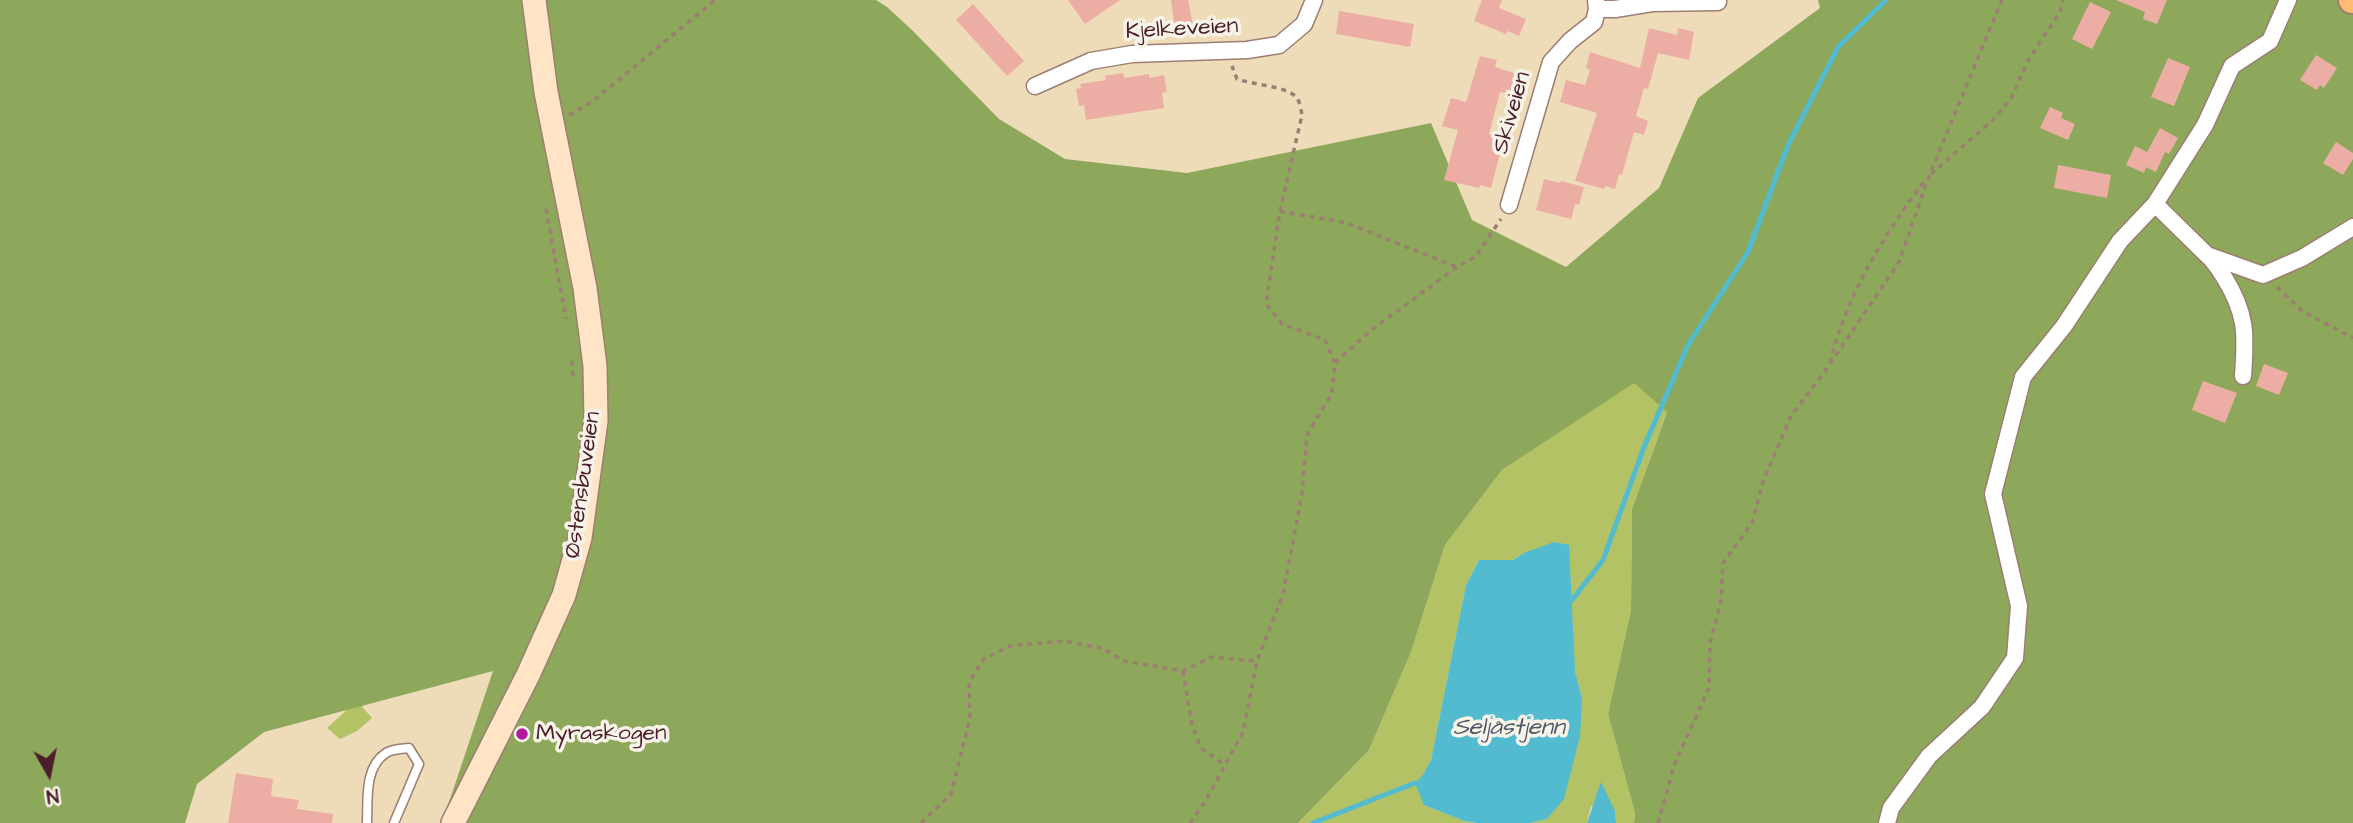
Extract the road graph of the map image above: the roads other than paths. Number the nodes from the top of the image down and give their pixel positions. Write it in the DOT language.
graph roads {
  1 [pos="534,0"];
  2 [pos="1314,0"];
  3 [pos="2288,0"];
  4 [pos="1718,2"];
  5 [pos="1596,5"];
  6 [pos="1034,86"];
  7 [pos="2155,204"];
  8 [pos="1509,205"];
  9 [pos="2353,227"];
  10 [pos="2207,255"];
  11 [pos="2243,376"];
  12 [pos="367,823"];
  13 [pos="394,823"];
  14 [pos="453,823"];
  15 [pos="1887,823"];
  1 -- 14 [label="main road, Østensbuveien"];
  2 -- 6 [label="street, Kjelkeveien"];
  3 -- 7 [label="street"];
  4 -- 5 [label="street, Skiveien"];
  5 -- 8 [label="street, Skiveien"];
  7 -- 10 [label="street"];
  7 -- 15 [label="street"];
  9 -- 10 [label="street"];
  10 -- 11 [label="street"];
  12 -- 13 [label="lane"];
}
